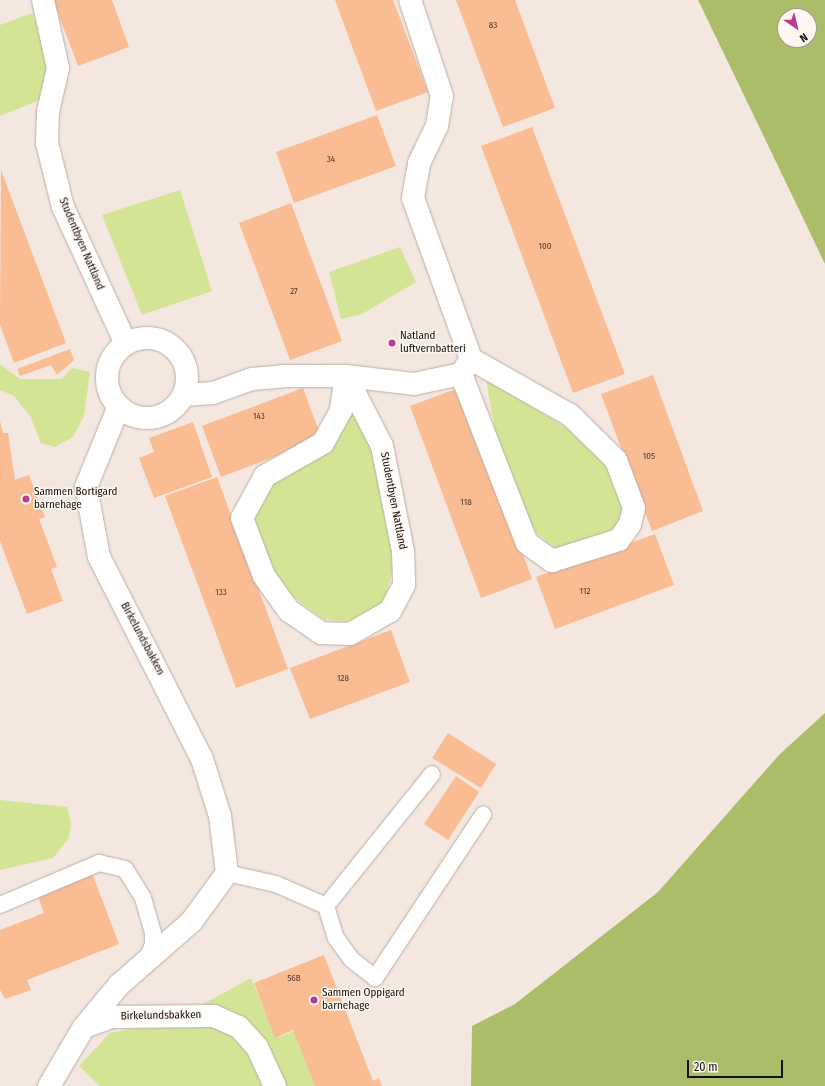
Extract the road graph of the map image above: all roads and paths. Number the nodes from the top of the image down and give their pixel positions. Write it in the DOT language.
graph roads {
  1 [pos="43,0"];
  2 [pos="410,0"];
  3 [pos="126,344"];
  4 [pos="466,366"];
  5 [pos="346,376"];
  6 [pos="184,395"];
  7 [pos="119,406"];
  8 [pos="432,774"];
  9 [pos="483,815"];
  10 [pos="227,873"];
  11 [pos="0,905"];
  12 [pos="326,906"];
  13 [pos="143,967"];
  14 [pos="84,1026"];
  15 [pos="49,1086"];
  16 [pos="275,1086"];
  1 -- 3 [label="street, Studentbyen Nattland"];
  2 -- 4 [label="street"];
  3 -- 6 [label="street"];
  3 -- 7 [label="street"];
  4 -- 4 [label="street"];
  4 -- 5 [label="street"];
  5 -- 5 [label="street, Studentbyen Nattland"];
  5 -- 6 [label="street"];
  6 -- 7 [label="street"];
  7 -- 10 [label="street, Birkelundsbakken"];
  8 -- 12 [label="lane"];
  9 -- 12 [label="lane"];
  10 -- 12 [label="lane"];
  10 -- 13 [label="street"];
  11 -- 13 [label="lane"];
  13 -- 14 [label="street"];
  14 -- 15 [label="street"];
  14 -- 16 [label="street, Birkelundsbakken"];
}
